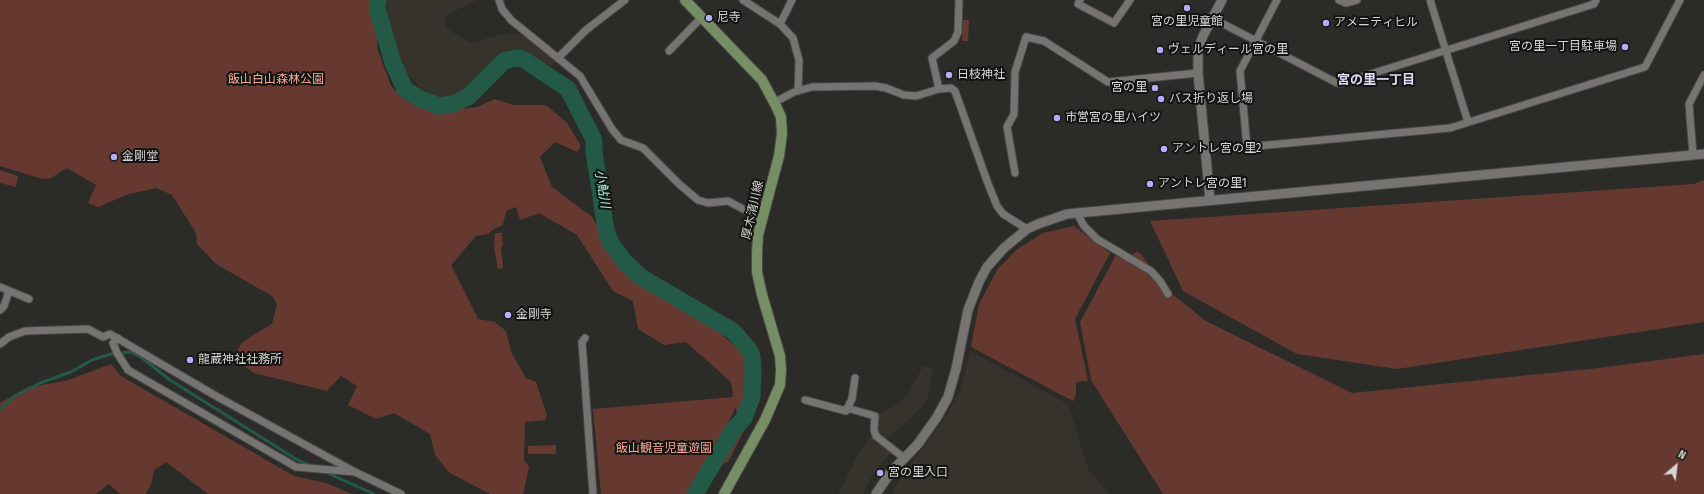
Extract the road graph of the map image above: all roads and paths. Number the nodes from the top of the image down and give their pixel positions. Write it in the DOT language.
graph roads {
  1 [pos="499,0"];
  2 [pos="624,0"];
  3 [pos="743,0"];
  4 [pos="792,0"];
  5 [pos="959,0"];
  6 [pos="1080,0"];
  7 [pos="1130,0"];
  8 [pos="1222,0"];
  9 [pos="1277,0"];
  10 [pos="1340,0"];
  11 [pos="1357,0"];
  12 [pos="1430,0"];
  13 [pos="1596,0"];
  14 [pos="1680,0"];
  15 [pos="689,2"];
  16 [pos="701,18"];
  17 [pos="1212,18"];
  18 [pos="780,24"];
  19 [pos="1256,41"];
  20 [pos="669,51"];
  21 [pos="1445,51"];
  22 [pos="558,58"];
  23 [pos="1198,73"];
  24 [pos="1704,75"];
  25 [pos="939,89"];
  26 [pos="798,91"];
  27 [pos="775,102"];
  28 [pos="1468,122"];
  29 [pos="1704,154"];
  30 [pos="1693,155"];
  31 [pos="1015,173"];
  32 [pos="1210,200"];
  33 [pos="1077,213"];
  34 [pos="762,219"];
  35 [pos="1027,230"];
  36 [pos="0,287"];
  37 [pos="9,291"];
  38 [pos="1168,294"];
  39 [pos="29,299"];
  40 [pos="0,310"];
  41 [pos="118,338"];
  42 [pos="585,338"];
  43 [pos="0,344"];
  44 [pos="855,378"];
  45 [pos="805,400"];
  46 [pos="847,408"];
  47 [pos="904,458"];
  48 [pos="355,472"];
  49 [pos="401,494"];
  50 [pos="593,494"];
  51 [pos="724,494"];
  52 [pos="876,494"];
  1 -- 22 [label="street"];
  2 -- 22 [label="street"];
  3 -- 18 [label="street"];
  4 -- 18 [label="street"];
  5 -- 25 [label="street"];
  6 -- 7 [label="street"];
  8 -- 17 [label="street"];
  9 -- 19 [label="street"];
  10 -- 11 [label="street"];
  12 -- 21 [label="street"];
  13 -- 21 [label="street"];
  14 -- 28 [label="street"];
  15 -- 16 [label="main road, 厚木清川線"];
  16 -- 20 [label="street"];
  16 -- 27 [label="main road, 厚木清川線"];
  17 -- 19 [label="street"];
  17 -- 23 [label="street"];
  18 -- 26 [label="street"];
  19 -- 21 [label="street"];
  19 -- 28 [label="street"];
  21 -- 28 [label="street"];
  22 -- 34 [label="street"];
  23 -- 31 [label="street"];
  23 -- 32 [label="street"];
  24 -- 30 [label="street"];
  25 -- 26 [label="street"];
  25 -- 35 [label="street"];
  26 -- 27 [label="street"];
  27 -- 34 [label="main road, 厚木清川線"];
  29 -- 30 [label="street"];
  30 -- 32 [label="street"];
  32 -- 33 [label="street"];
  33 -- 35 [label="street"];
  33 -- 38 [label="street"];
  34 -- 51 [label="main road, 厚木清川線"];
  35 -- 47 [label="street"];
  36 -- 37 [label="street"];
  37 -- 39 [label="street"];
  37 -- 40 [label="street"];
  41 -- 43 [label="street"];
  41 -- 48 [label="street"];
  41 -- 48 [label="street"];
  42 -- 50 [label="street"];
  44 -- 46 [label="street"];
  45 -- 46 [label="street"];
  46 -- 47 [label="street"];
  47 -- 52 [label="street"];
  48 -- 49 [label="street"];
}
